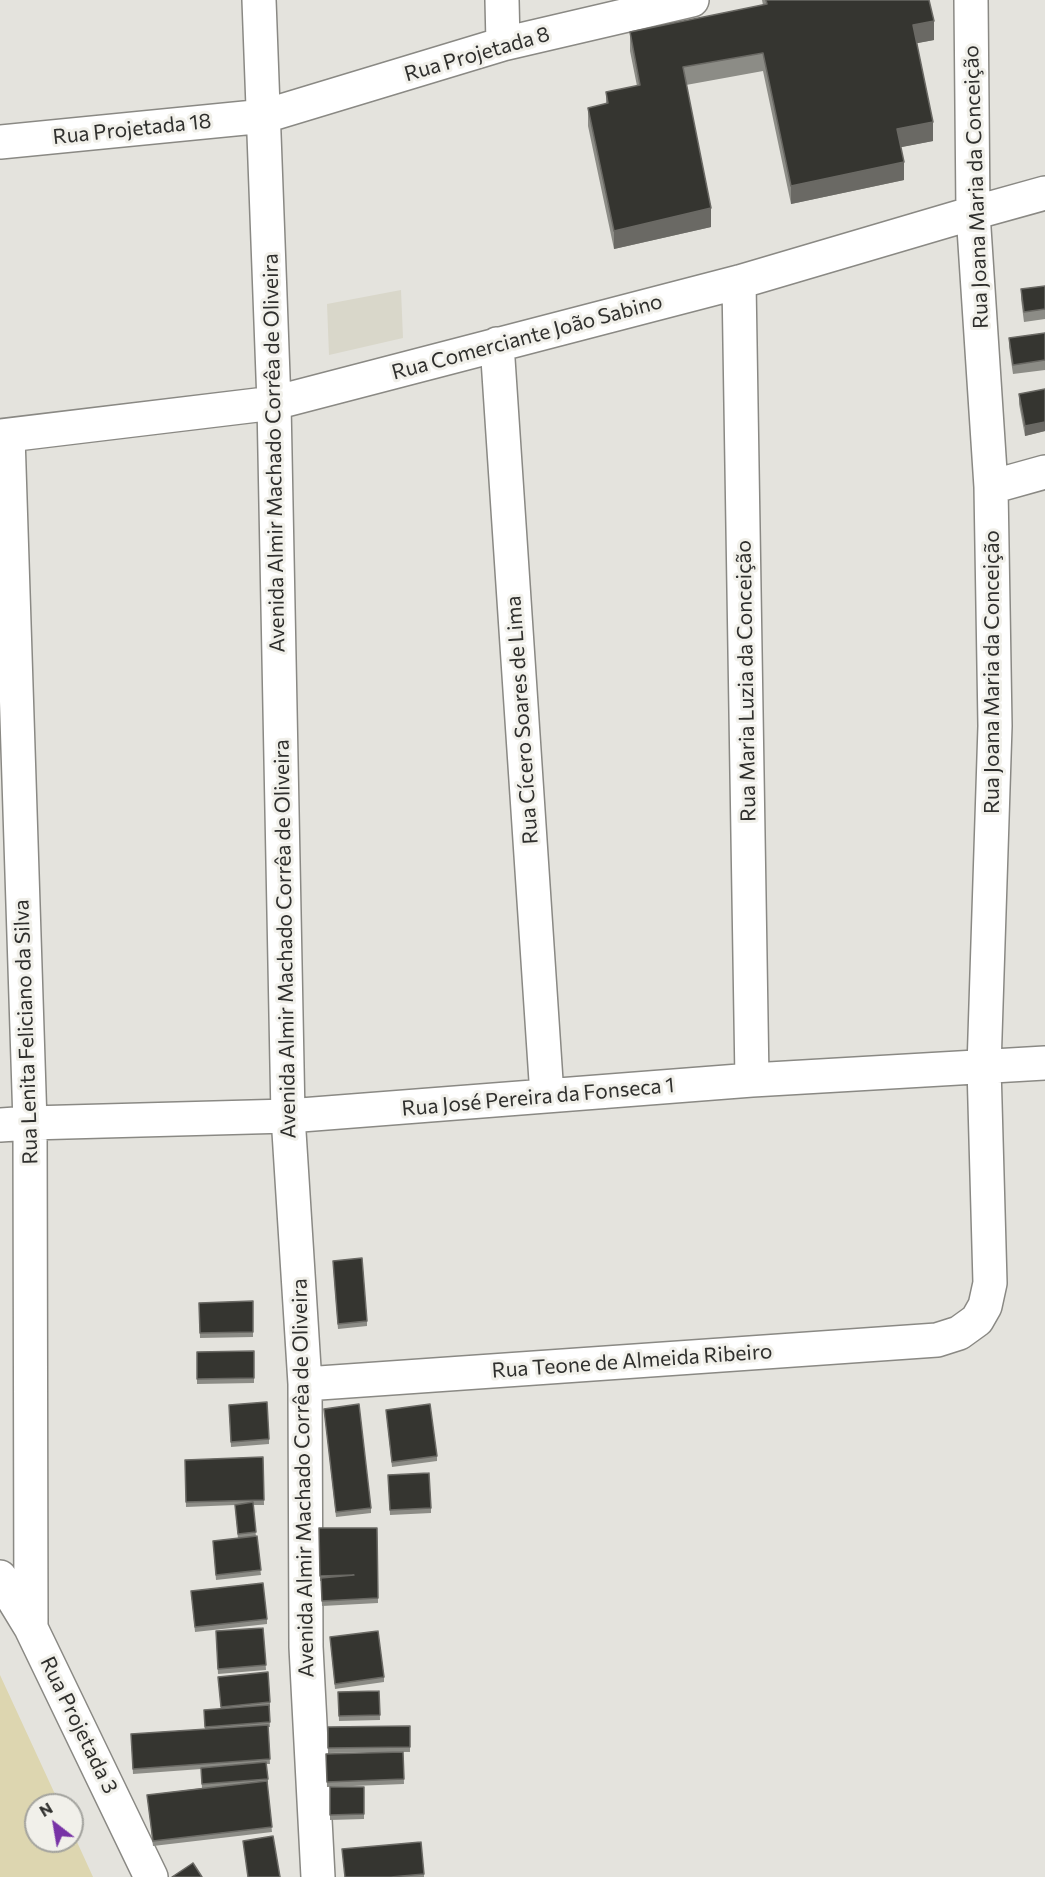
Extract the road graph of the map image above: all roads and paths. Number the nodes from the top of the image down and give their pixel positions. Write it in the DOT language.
graph roads {
  1 [pos="259,0"];
  2 [pos="502,0"];
  3 [pos="692,0"];
  4 [pos="971,0"];
  5 [pos="503,44"];
  6 [pos="264,116"];
  7 [pos="0,142"];
  8 [pos="1045,193"];
  9 [pos="973,213"];
  10 [pos="739,282"];
  11 [pos="497,344"];
  12 [pos="274,403"];
  13 [pos="4,436"];
  14 [pos="1045,472"];
  15 [pos="991,487"];
  16 [pos="1045,1063"];
  17 [pos="984,1067"];
  18 [pos="752,1080"];
  19 [pos="547,1096"];
  20 [pos="288,1116"];
  21 [pos="15,1124"];
  22 [pos="959,1333"];
  23 [pos="305,1384"];
  24 [pos="0,1577"];
  25 [pos="31,1628"];
  26 [pos="151,1877"];
  27 [pos="318,1877"];
  1 -- 6 [label="street, Avenida Almir Machado Corrêa de Oliveira"];
  2 -- 5 [label="street"];
  3 -- 5 [label="street, Rua Projetada 8"];
  4 -- 9 [label="street, Rua Joana Maria da Conceição"];
  5 -- 6 [label="street, Rua Projetada 8"];
  6 -- 7 [label="street, Rua Projetada 18"];
  6 -- 12 [label="street, Avenida Almir Machado Corrêa de Oliveira"];
  8 -- 9 [label="street, Rua Comerciante João Sabino"];
  9 -- 10 [label="street, Rua Comerciante João Sabino"];
  9 -- 15 [label="street, Rua Joana Maria da Conceição"];
  10 -- 11 [label="street, Rua Comerciante João Sabino"];
  10 -- 18 [label="street, Rua Maria Luzia da Conceição"];
  11 -- 12 [label="street, Rua Comerciante João Sabino"];
  11 -- 19 [label="street, Rua Cícero Soares de Lima"];
  12 -- 13 [label="street, Rua Comerciante João Sabino"];
  12 -- 20 [label="street, Avenida Almir Machado Corrêa de Oliveira"];
  13 -- 21 [label="street, Rua Lenita Feliciano da Silva"];
  14 -- 15 [label="street"];
  15 -- 17 [label="street, Rua Joana Maria da Conceição"];
  16 -- 17 [label="street, Rua José Pereira da Fonseca 1"];
  17 -- 18 [label="street, Rua José Pereira da Fonseca 1"];
  17 -- 22 [label="street, Rua Joana Maria da Conceição"];
  18 -- 19 [label="street, Rua José Pereira da Fonseca 1"];
  19 -- 20 [label="street, Rua José Pereira da Fonseca 1"];
  20 -- 21 [label="street, Rua José Pereira da Fonseca 1"];
  20 -- 23 [label="street, Avenida Almir Machado Corrêa de Oliveira"];
  21 -- 25 [label="street, Rua Lenita Feliciano da Silva"];
  22 -- 23 [label="street, Rua Teone de Almeida Ribeiro"];
  23 -- 27 [label="street, Avenida Almir Machado Corrêa de Oliveira"];
  24 -- 25 [label="street, Rua Projetada 3"];
  25 -- 26 [label="street, Rua Projetada 3"];
}
